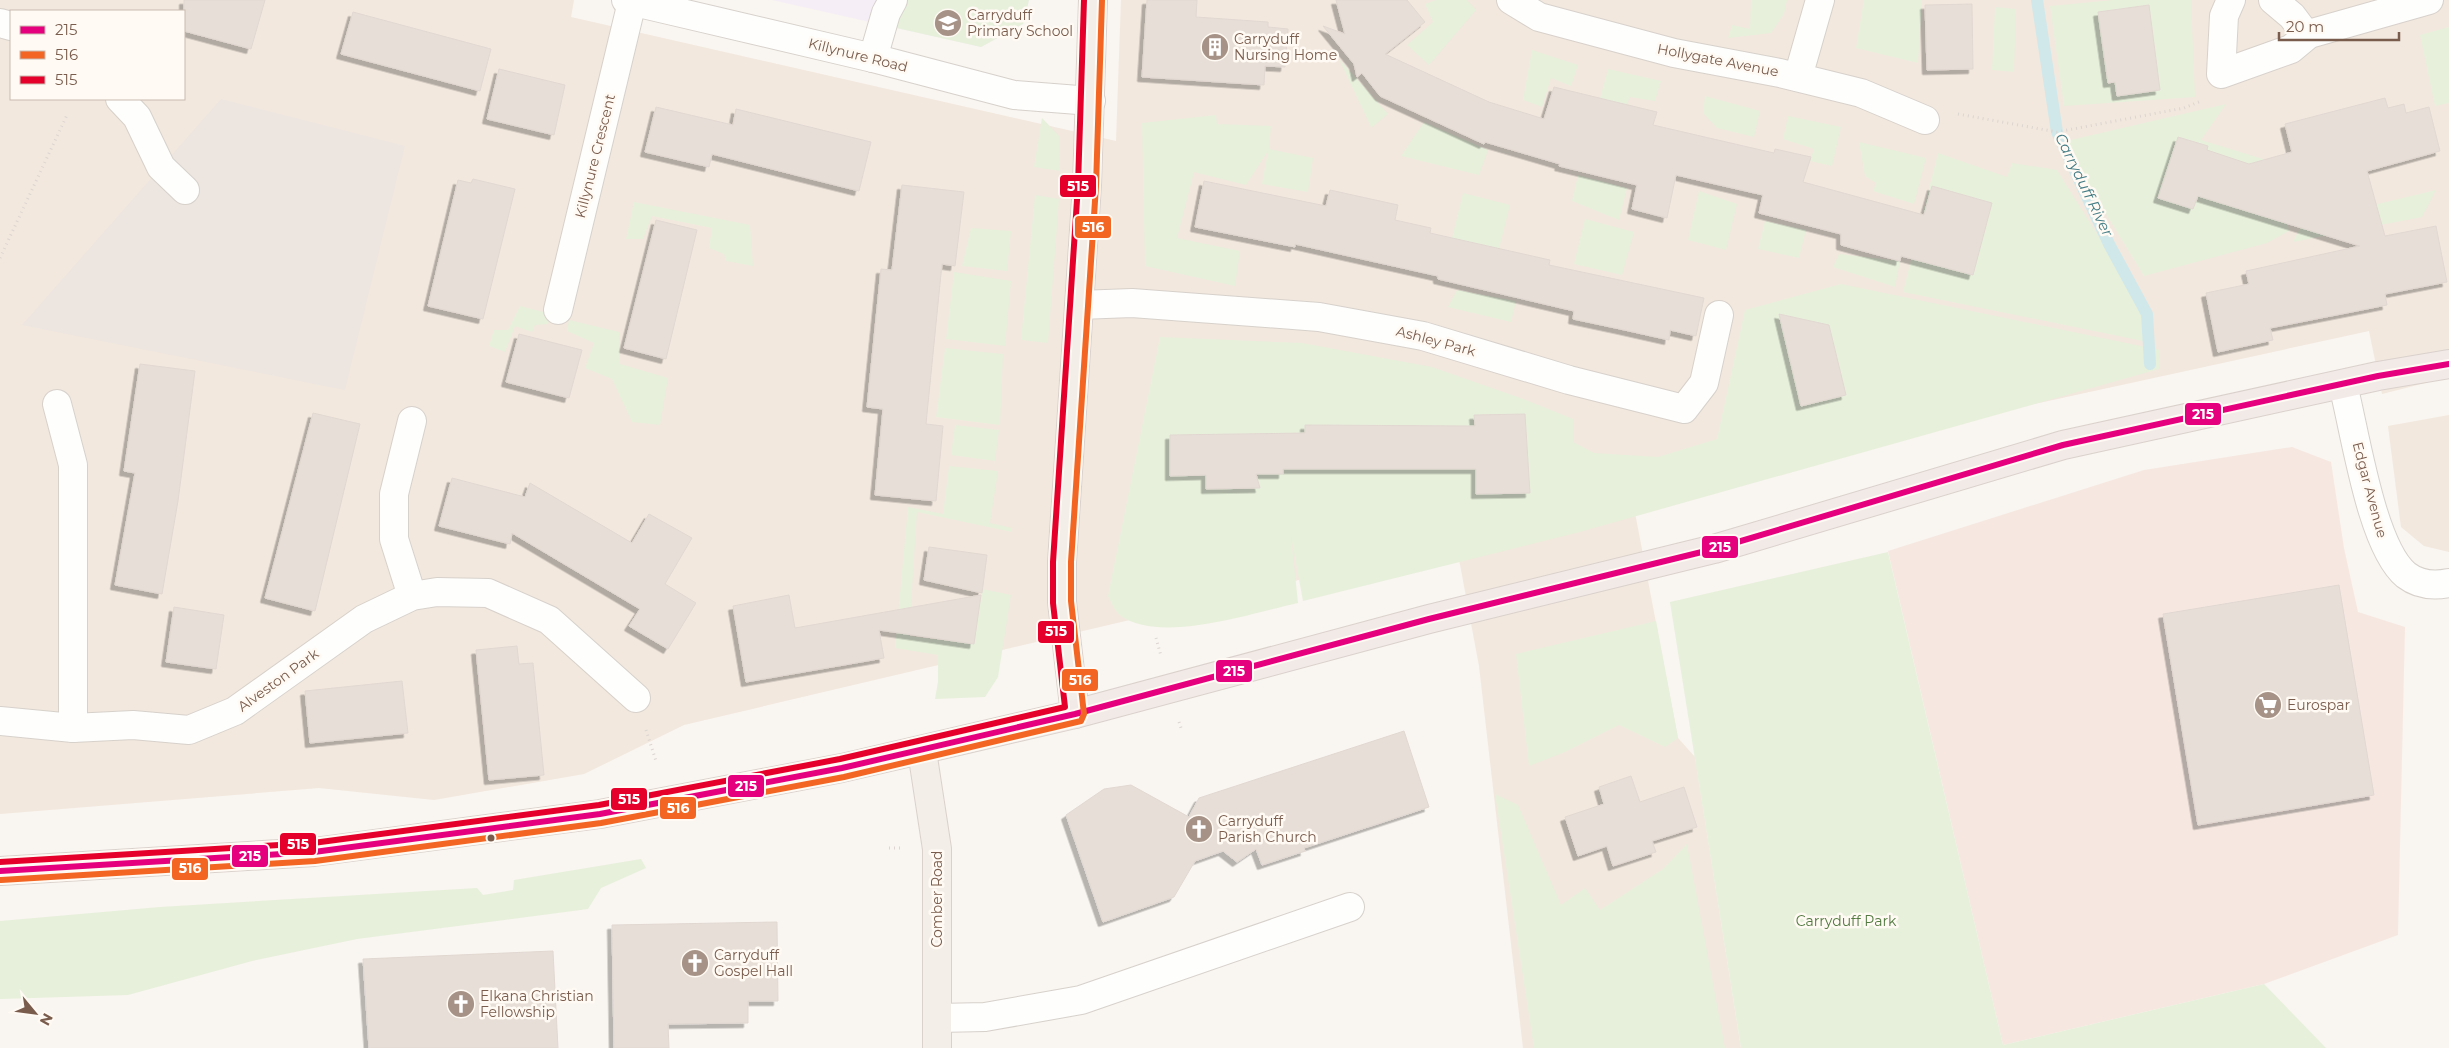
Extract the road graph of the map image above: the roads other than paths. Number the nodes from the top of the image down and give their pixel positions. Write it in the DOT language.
graph roads {
  1 [pos="893,0"];
  2 [pos="1093,0"];
  3 [pos="1511,0"];
  4 [pos="1820,0"];
  5 [pos="2231,0"];
  6 [pos="2273,0"];
  7 [pos="2429,0"];
  8 [pos="629,1"];
  9 [pos="2310,34"];
  10 [pos="873,58"];
  11 [pos="1798,77"];
  12 [pos="1091,101"];
  13 [pos="129,108"];
  14 [pos="1925,120"];
  15 [pos="184,190"];
  16 [pos="1079,305"];
  17 [pos="558,310"];
  18 [pos="1719,314"];
  19 [pos="2449,364"];
  20 [pos="2343,385"];
  21 [pos="57,404"];
  22 [pos="412,421"];
  23 [pos="2449,583"];
  24 [pos="412,596"];
  25 [pos="636,698"];
  26 [pos="1075,714"];
  27 [pos="0,720"];
  28 [pos="73,728"];
  29 [pos="922,750"];
  30 [pos="0,870"];
  31 [pos="1350,907"];
  32 [pos="938,1018"];
  33 [pos="937,1048"];
  1 -- 10 [label="street"];
  2 -- 12 [label="main road"];
  3 -- 11 [label="street, Hollygate Avenue"];
  4 -- 11 [label="street"];
  5 -- 9 [label="street"];
  6 -- 9 [label="street"];
  7 -- 9 [label="street"];
  8 -- 10 [label="street, Killynure Road"];
  8 -- 17 [label="street, Killynure Crescent"];
  10 -- 12 [label="street, Killynure Road"];
  11 -- 14 [label="street, Hollygate Avenue"];
  12 -- 16 [label="main road"];
  13 -- 15 [label="street"];
  16 -- 18 [label="street, Ashley Park"];
  16 -- 26 [label="main road"];
  19 -- 20 [label="highway"];
  20 -- 23 [label="street, Edgar Avenue"];
  20 -- 26 [label="highway"];
  21 -- 28 [label="street"];
  22 -- 24 [label="street"];
  24 -- 25 [label="street, Alveston Park"];
  24 -- 28 [label="street, Alveston Park"];
  26 -- 29 [label="highway"];
  27 -- 28 [label="street, Alveston Park"];
  29 -- 30 [label="highway"];
  29 -- 32 [label="main road, Comber Road"];
  31 -- 32 [label="street"];
  32 -- 33 [label="main road, Comber Road"];
}
